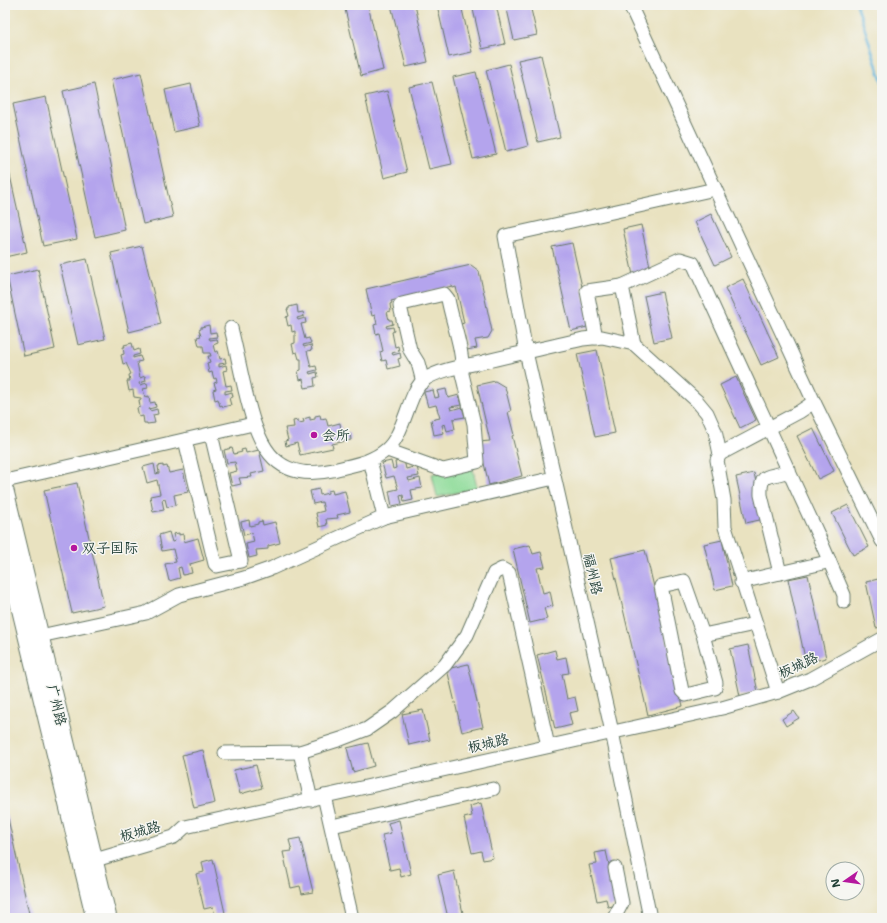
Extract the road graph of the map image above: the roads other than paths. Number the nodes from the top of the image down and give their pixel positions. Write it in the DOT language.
graph roads {
  1 [pos="630,5"];
  2 [pos="716,190"];
  3 [pos="622,286"];
  4 [pos="231,328"];
  5 [pos="596,338"];
  6 [pos="634,344"];
  7 [pos="526,352"];
  8 [pos="462,366"];
  9 [pos="422,382"];
  10 [pos="814,402"];
  11 [pos="253,424"];
  12 [pos="769,428"];
  13 [pos="211,434"];
  14 [pos="185,440"];
  15 [pos="387,450"];
  16 [pos="720,454"];
  17 [pos="370,460"];
  18 [pos="789,470"];
  19 [pos="554,478"];
  20 [pos="5,481"];
  21 [pos="5,491"];
  22 [pos="384,516"];
  23 [pos="882,541"];
  24 [pos="5,545"];
  25 [pos="829,560"];
  26 [pos="241,561"];
  27 [pos="780,573"];
  28 [pos="244,578"];
  29 [pos="741,582"];
  30 [pos="844,602"];
  31 [pos="755,624"];
  32 [pos="703,635"];
  33 [pos="40,636"];
  34 [pos="882,639"];
  35 [pos="778,692"];
  36 [pos="612,732"];
  37 [pos="548,746"];
  38 [pos="300,752"];
  39 [pos="225,753"];
  40 [pos="493,789"];
  41 [pos="324,796"];
  42 [pos="311,800"];
  43 [pos="333,832"];
  44 [pos="95,860"];
  45 [pos="615,868"];
  46 [pos="95,918"];
  47 [pos="108,918"];
  48 [pos="352,918"];
  49 [pos="614,918"];
  50 [pos="650,918"];
  1 -- 2 [label="street"];
  2 -- 7 [label="street, 福州路"];
  2 -- 10 [label="street"];
  3 -- 5 [label="street"];
  3 -- 6 [label="street"];
  3 -- 12 [label="street"];
  4 -- 11 [label="street"];
  5 -- 6 [label="street"];
  5 -- 7 [label="street"];
  6 -- 16 [label="street"];
  7 -- 8 [label="street"];
  7 -- 19 [label="street, 福州路"];
  8 -- 9 [label="street"];
  8 -- 9 [label="street"];
  8 -- 15 [label="street"];
  9 -- 15 [label="street"];
  10 -- 12 [label="street"];
  10 -- 23 [label="street"];
  11 -- 13 [label="street"];
  11 -- 17 [label="street"];
  12 -- 16 [label="street"];
  12 -- 18 [label="street"];
  13 -- 14 [label="street"];
  13 -- 26 [label="street"];
  14 -- 20 [label="street"];
  14 -- 26 [label="street"];
  15 -- 17 [label="street"];
  16 -- 29 [label="street"];
  17 -- 22 [label="street"];
  18 -- 25 [label="street"];
  18 -- 27 [label="street"];
  19 -- 22 [label="street"];
  19 -- 36 [label="street, 福州路"];
  21 -- 33 [label="main road, 广州路"];
  22 -- 28 [label="street"];
  24 -- 46 [label="main road, 广州路"];
  25 -- 27 [label="street"];
  25 -- 30 [label="street"];
  26 -- 28 [label="street"];
  27 -- 29 [label="street"];
  28 -- 33 [label="street"];
  29 -- 31 [label="street"];
  31 -- 32 [label="street"];
  31 -- 35 [label="street"];
  32 -- 32 [label="street"];
  33 -- 44 [label="main road, 广州路"];
  34 -- 35 [label="street, 板城路"];
  35 -- 36 [label="street, 板城路"];
  36 -- 37 [label="street, 板城路"];
  36 -- 50 [label="street, 福州路"];
  37 -- 38 [label="street"];
  37 -- 41 [label="street, 板城路"];
  38 -- 39 [label="street"];
  38 -- 42 [label="street"];
  40 -- 43 [label="street"];
  41 -- 42 [label="street, 板城路"];
  41 -- 43 [label="street"];
  42 -- 44 [label="street, 板城路"];
  43 -- 48 [label="street"];
  44 -- 47 [label="main road, 广州路"];
  45 -- 49 [label="street"];
}
